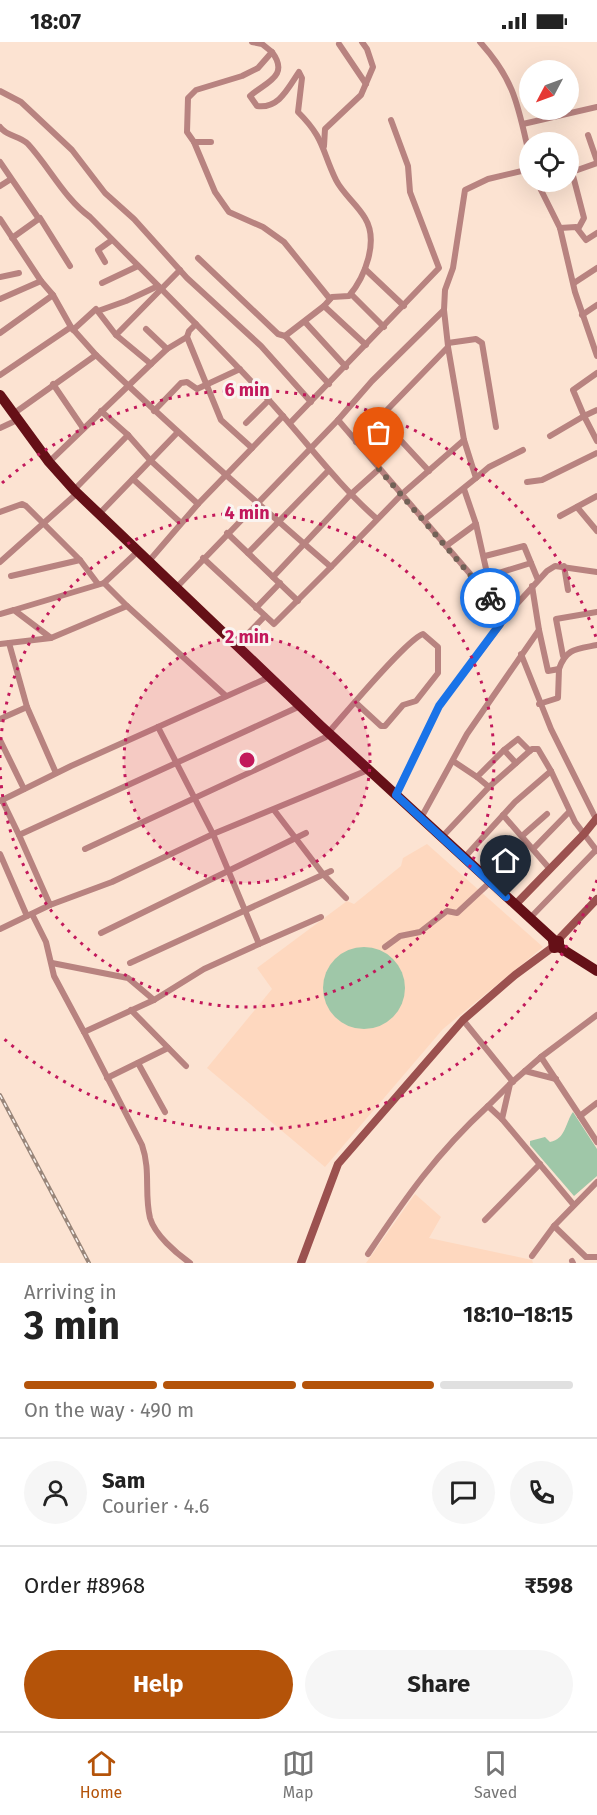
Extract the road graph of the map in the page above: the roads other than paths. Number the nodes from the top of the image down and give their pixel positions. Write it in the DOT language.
graph roads {
  1 [pos="252,42"];
  2 [pos="362,42"];
  3 [pos="480,42"];
  4 [pos="339,44"];
  5 [pos="272,52"];
  6 [pos="366,84"];
  7 [pos="0,91"];
  8 [pos="597,107"];
  9 [pos="391,120"];
  10 [pos="523,124"];
  11 [pos="0,128"];
  12 [pos="525,132"];
  13 [pos="588,135"];
  14 [pos="194,142"];
  15 [pos="324,146"];
  16 [pos="202,154"];
  17 [pos="0,162"];
  18 [pos="597,162"];
  19 [pos="579,169"];
  20 [pos="519,172"];
  21 [pos="11,179"];
  22 [pos="0,186"];
  23 [pos="544,192"];
  24 [pos="576,192"];
  25 [pos="0,219"];
  26 [pos="39,219"];
  27 [pos="560,228"];
  28 [pos="578,229"];
  29 [pos="597,233"];
  30 [pos="12,238"];
  31 [pos="111,240"];
  32 [pos="198,258"];
  33 [pos="105,262"];
  34 [pos="70,266"];
  35 [pos="138,266"];
  36 [pos="597,268"];
  37 [pos="180,270"];
  38 [pos="365,270"];
  39 [pos="19,273"];
  40 [pos="0,277"];
  41 [pos="41,282"];
  42 [pos="102,283"];
  43 [pos="574,284"];
  44 [pos="160,288"];
  45 [pos="351,294"];
  46 [pos="53,295"];
  47 [pos="0,299"];
  48 [pos="330,299"];
  49 [pos="597,305"];
  50 [pos="324,306"];
  51 [pos="404,306"];
  52 [pos="444,310"];
  53 [pos="98,311"];
  54 [pos="582,315"];
  55 [pos="305,321"];
  56 [pos="196,324"];
  57 [pos="384,327"];
  58 [pos="72,329"];
  59 [pos="146,329"];
  60 [pos="0,333"];
  61 [pos="116,335"];
  62 [pos="285,336"];
  63 [pos="187,337"];
  64 [pos="366,345"];
  65 [pos="448,345"];
  66 [pos="166,349"];
  67 [pos="96,355"];
  68 [pos="597,356"];
  69 [pos="151,364"];
  70 [pos="346,367"];
  71 [pos="240,369"];
  72 [pos="597,373"];
  73 [pos="0,375"];
  74 [pos="53,384"];
  75 [pos="328,384"];
  76 [pos="127,385"];
  77 [pos="205,386"];
  78 [pos="0,395"];
  79 [pos="269,400"];
  80 [pos="311,402"];
  81 [pos="0,404"];
  82 [pos="597,410"];
  83 [pos="101,411"];
  84 [pos="154,411"];
  85 [pos="283,416"];
  86 [pos="584,416"];
  87 [pos="13,418"];
  88 [pos="380,418"];
  89 [pos="338,420"];
  90 [pos="246,423"];
  91 [pos="291,423"];
  92 [pos="496,427"];
  93 [pos="0,428"];
  94 [pos="83,428"];
  95 [pos="177,433"];
  96 [pos="128,435"];
  97 [pos="550,436"];
  98 [pos="464,440"];
  99 [pos="597,441"];
  100 [pos="356,442"];
  101 [pos="252,448"];
  102 [pos="309,449"];
  103 [pos="523,450"];
  104 [pos="597,453"];
  105 [pos="150,460"];
  106 [pos="49,462"];
  107 [pos="379,469"];
  108 [pos="328,471"];
  109 [pos="429,471"];
  110 [pos="226,474"];
  111 [pos="476,478"];
  112 [pos="133,479"];
  113 [pos="527,482"];
  114 [pos="464,489"];
  115 [pos="74,493"];
  116 [pos="402,494"];
  117 [pos="350,495"];
  118 [pos="597,496"];
  119 [pos="258,501"];
  120 [pos="198,504"];
  121 [pos="577,507"];
  122 [pos="0,512"];
  123 [pos="99,514"];
  124 [pos="560,516"];
  125 [pos="597,518"];
  126 [pos="377,519"];
  127 [pos="280,520"];
  128 [pos="424,520"];
  129 [pos="43,522"];
  130 [pos="181,523"];
  131 [pos="476,524"];
  132 [pos="590,524"];
  133 [pos="597,531"];
  134 [pos="227,533"];
  135 [pos="305,544"];
  136 [pos="446,546"];
  137 [pos="248,553"];
  138 [pos="134,555"];
  139 [pos="485,556"];
  140 [pos="203,558"];
  141 [pos="80,560"];
  142 [pos="148,561"];
  143 [pos="0,562"];
  144 [pos="531,563"];
  145 [pos="564,566"];
  146 [pos="331,567"];
  147 [pos="597,572"];
  148 [pos="11,576"];
  149 [pos="489,576"];
  150 [pos="273,577"];
  151 [pos="537,580"];
  152 [pos="101,583"];
  153 [pos="280,583"];
  154 [pos="532,586"];
  155 [pos="175,590"];
  156 [pos="568,590"];
  157 [pos="298,601"];
  158 [pos="493,601"];
  159 [pos="127,606"];
  160 [pos="256,608"];
  161 [pos="14,610"];
  162 [pos="597,612"];
  163 [pos="0,614"];
  164 [pos="265,616"];
  165 [pos="500,624"];
  166 [pos="539,630"];
  167 [pos="51,638"];
  168 [pos="9,643"];
  169 [pos="0,645"];
  170 [pos="237,645"];
  171 [pos="597,645"];
  172 [pos="521,654"];
  173 [pos="563,656"];
  174 [pos="559,669"];
  175 [pos="265,679"];
  176 [pos="226,696"];
  177 [pos="355,702"];
  178 [pos="540,704"];
  179 [pos="27,707"];
  180 [pos="296,708"];
  181 [pos="0,719"];
  182 [pos="158,727"];
  183 [pos="327,735"];
  184 [pos="0,740"];
  185 [pos="504,750"];
  186 [pos="530,751"];
  187 [pos="3,753"];
  188 [pos="453,761"];
  189 [pos="516,763"];
  190 [pos="176,764"];
  191 [pos="550,771"];
  192 [pos="367,772"];
  193 [pos="56,773"];
  194 [pos="477,777"];
  195 [pos="489,787"];
  196 [pos="24,789"];
  197 [pos="396,795"];
  198 [pos="194,798"];
  199 [pos="1,801"];
  200 [pos="274,810"];
  201 [pos="569,812"];
  202 [pos="547,814"];
  203 [pos="503,815"];
  204 [pos="421,818"];
  205 [pos="597,818"];
  206 [pos="306,833"];
  207 [pos="213,834"];
  208 [pos="584,834"];
  209 [pos="19,835"];
  210 [pos="522,836"];
  211 [pos="442,837"];
  212 [pos="295,839"];
  213 [pos="85,849"];
  214 [pos="533,849"];
  215 [pos="597,850"];
  216 [pos="0,854"];
  217 [pos="464,858"];
  218 [pos="549,868"];
  219 [pos="229,871"];
  220 [pos="331,871"];
  221 [pos="323,874"];
  222 [pos="486,886"];
  223 [pos="346,898"];
  224 [pos="597,899"];
  225 [pos="50,905"];
  226 [pos="514,905"];
  227 [pos="245,910"];
  228 [pos="30,915"];
  229 [pos="321,916"];
  230 [pos="530,919"];
  231 [pos="0,929"];
  232 [pos="101,933"];
  233 [pos="259,944"];
  234 [pos="556,944"];
  235 [pos="385,947"];
  236 [pos="52,963"];
  237 [pos="130,963"];
  238 [pos="597,966"];
  239 [pos="597,971"];
  240 [pos="154,1000"];
  241 [pos="131,1010"];
  242 [pos="597,1015"];
  243 [pos="463,1020"];
  244 [pos="84,1032"];
  245 [pos="168,1048"];
  246 [pos="541,1057"];
  247 [pos="138,1063"];
  248 [pos="186,1066"];
  249 [pos="525,1071"];
  250 [pos="107,1078"];
  251 [pos="556,1079"];
  252 [pos="512,1083"];
  253 [pos="597,1103"];
  254 [pos="489,1106"];
  255 [pos="165,1113"];
  256 [pos="580,1116"];
  257 [pos="502,1119"];
  258 [pos="597,1142"];
  259 [pos="540,1164"];
  260 [pos="597,1182"];
  261 [pos="573,1204"];
  262 [pos="485,1220"];
  263 [pos="555,1226"];
  264 [pos="368,1254"];
  265 [pos="532,1256"];
  266 [pos="597,1257"];
  267 [pos="190,1263"];
  268 [pos="301,1263"];
  1 -- 5 [label="street"];
  2 -- 6 [label="street"];
  3 -- 10 [label="street"];
  4 -- 6 [label="street"];
  5 -- 14 [label="street"];
  5 -- 15 [label="street"];
  6 -- 15 [label="street"];
  7 -- 37 [label="street"];
  8 -- 10 [label="street"];
  9 -- 51 [label="street"];
  10 -- 12 [label="street"];
  11 -- 31 [label="street"];
  13 -- 18 [label="street"];
  14 -- 16 [label="street"];
  14 -- 16 [label="street"];
  15 -- 38 [label="street"];
  16 -- 48 [label="street"];
  17 -- 21 [label="street"];
  18 -- 19 [label="street"];
  20 -- 52 [label="street"];
  21 -- 22 [label="street"];
  21 -- 26 [label="street"];
  23 -- 27 [label="street"];
  24 -- 28 [label="street"];
  25 -- 30 [label="street"];
  26 -- 30 [label="street"];
  26 -- 34 [label="street"];
  27 -- 28 [label="street"];
  27 -- 43 [label="street"];
  28 -- 29 [label="street"];
  30 -- 41 [label="street"];
  31 -- 33 [label="street"];
  31 -- 35 [label="street"];
  32 -- 62 [label="street"];
  35 -- 42 [label="street"];
  35 -- 44 [label="street"];
  36 -- 43 [label="street"];
  37 -- 44 [label="street"];
  37 -- 80 [label="street"];
  38 -- 45 [label="street"];
  38 -- 51 [label="street"];
  39 -- 40 [label="street"];
  41 -- 46 [label="street"];
  41 -- 47 [label="street"];
  43 -- 54 [label="street"];
  44 -- 53 [label="street"];
  44 -- 56 [label="street"];
  44 -- 61 [label="street"];
  45 -- 48 [label="street"];
  45 -- 57 [label="street"];
  46 -- 58 [label="street"];
  46 -- 60 [label="street"];
  48 -- 50 [label="street"];
  49 -- 54 [label="street"];
  50 -- 55 [label="street"];
  50 -- 64 [label="street"];
  51 -- 57 [label="street"];
  52 -- 65 [label="street"];
  52 -- 89 [label="street"];
  53 -- 58 [label="street"];
  53 -- 61 [label="street"];
  54 -- 68 [label="street"];
  55 -- 62 [label="street"];
  55 -- 70 [label="street"];
  56 -- 63 [label="street"];
  56 -- 71 [label="street"];
  57 -- 64 [label="street"];
  58 -- 67 [label="street"];
  58 -- 73 [label="street"];
  59 -- 66 [label="street"];
  61 -- 69 [label="street"];
  62 -- 75 [label="street"];
  63 -- 66 [label="street"];
  63 -- 77 [label="street"];
  64 -- 70 [label="street"];
  65 -- 88 [label="street"];
  65 -- 92 [label="street"];
  65 -- 98 [label="street"];
  66 -- 69 [label="street"];
  67 -- 74 [label="street"];
  67 -- 76 [label="street"];
  69 -- 76 [label="street"];
  70 -- 75 [label="street"];
  71 -- 77 [label="street"];
  71 -- 79 [label="street"];
  72 -- 86 [label="street"];
  74 -- 87 [label="street"];
  74 -- 94 [label="street"];
  75 -- 80 [label="street"];
  76 -- 83 [label="street"];
  76 -- 84 [label="street"];
  77 -- 84 [label="street"];
  77 -- 101 [label="street"];
  78 -- 87 [label="highway"];
  79 -- 85 [label="street"];
  79 -- 90 [label="street"];
  80 -- 91 [label="street"];
  81 -- 87 [label="highway"];
  82 -- 86 [label="street"];
  83 -- 94 [label="street"];
  83 -- 96 [label="street"];
  84 -- 95 [label="street"];
  85 -- 91 [label="street"];
  85 -- 101 [label="street"];
  86 -- 97 [label="street"];
  86 -- 99 [label="street"];
  87 -- 93 [label="street"];
  87 -- 106 [label="highway"];
  87 -- 115 [label="highway"];
  88 -- 100 [label="street"];
  88 -- 109 [label="street"];
  89 -- 100 [label="street"];
  89 -- 102 [label="street"];
  91 -- 102 [label="street"];
  94 -- 106 [label="street"];
  95 -- 105 [label="street"];
  95 -- 110 [label="street"];
  96 -- 105 [label="street"];
  96 -- 115 [label="street"];
  98 -- 109 [label="street"];
  98 -- 111 [label="street"];
  100 -- 107 [label="street"];
  101 -- 110 [label="street"];
  102 -- 108 [label="street"];
  102 -- 119 [label="street"];
  103 -- 111 [label="street"];
  104 -- 113 [label="street"];
  105 -- 112 [label="street"];
  105 -- 120 [label="street"];
  106 -- 115 [label="highway"];
  107 -- 116 [label="street"];
  107 -- 117 [label="street"];
  108 -- 117 [label="street"];
  108 -- 127 [label="street"];
  109 -- 116 [label="street"];
  110 -- 119 [label="street"];
  110 -- 120 [label="street"];
  111 -- 114 [label="street"];
  112 -- 123 [label="street"];
  112 -- 130 [label="street"];
  114 -- 128 [label="street"];
  114 -- 131 [label="street"];
  115 -- 123 [label="highway"];
  115 -- 129 [label="street"];
  115 -- 138 [label="highway"];
  116 -- 126 [label="street"];
  116 -- 128 [label="street"];
  117 -- 126 [label="street"];
  117 -- 135 [label="street"];
  118 -- 121 [label="street"];
  119 -- 127 [label="street"];
  119 -- 134 [label="street"];
  120 -- 130 [label="street"];
  121 -- 124 [label="street"];
  121 -- 132 [label="street"];
  122 -- 129 [label="street"];
  123 -- 142 [label="highway"];
  125 -- 132 [label="street"];
  126 -- 146 [label="street"];
  127 -- 135 [label="street"];
  127 -- 137 [label="street"];
  128 -- 136 [label="street"];
  129 -- 141 [label="street"];
  129 -- 143 [label="street"];
  130 -- 142 [label="street"];
  131 -- 136 [label="street"];
  131 -- 139 [label="street"];
  132 -- 133 [label="street"];
  134 -- 137 [label="street"];
  134 -- 140 [label="street"];
  135 -- 146 [label="street"];
  135 -- 150 [label="street"];
  136 -- 158 [label="street"];
  137 -- 150 [label="street"];
  138 -- 152 [label="street"];
  138 -- 155 [label="highway"];
  139 -- 144 [label="street"];
  139 -- 149 [label="street"];
  140 -- 155 [label="street"];
  140 -- 160 [label="street"];
  141 -- 148 [label="street"];
  141 -- 152 [label="street"];
  142 -- 155 [label="highway"];
  144 -- 149 [label="street"];
  144 -- 151 [label="street"];
  145 -- 147 [label="street"];
  145 -- 151 [label="street"];
  145 -- 156 [label="street"];
  146 -- 157 [label="street"];
  149 -- 158 [label="street"];
  150 -- 153 [label="street"];
  151 -- 154 [label="street"];
  152 -- 159 [label="street"];
  152 -- 161 [label="street"];
  153 -- 157 [label="street"];
  153 -- 160 [label="street"];
  154 -- 165 [label="street"];
  154 -- 166 [label="street"];
  155 -- 170 [label="highway"];
  155 -- 175 [label="highway"];
  157 -- 164 [label="street"];
  158 -- 165 [label="street"];
  159 -- 167 [label="street"];
  159 -- 176 [label="street"];
  160 -- 164 [label="street"];
  161 -- 163 [label="street"];
  161 -- 167 [label="street"];
  162 -- 173 [label="street"];
  164 -- 170 [label="street"];
  165 -- 197 [label="street"];
  166 -- 172 [label="street"];
  166 -- 174 [label="street"];
  167 -- 168 [label="street"];
  168 -- 169 [label="street"];
  168 -- 179 [label="street"];
  170 -- 183 [label="highway"];
  171 -- 173 [label="street"];
  172 -- 178 [label="street"];
  172 -- 188 [label="street"];
  173 -- 174 [label="street"];
  174 -- 178 [label="street"];
  175 -- 176 [label="street"];
  175 -- 180 [label="highway"];
  176 -- 182 [label="street"];
  177 -- 177 [label="street"];
  177 -- 183 [label="street"];
  178 -- 205 [label="street"];
  179 -- 181 [label="street"];
  179 -- 193 [label="street"];
  180 -- 183 [label="highway"];
  180 -- 190 [label="street"];
  182 -- 190 [label="street"];
  182 -- 193 [label="street"];
  183 -- 192 [label="highway"];
  183 -- 198 [label="street"];
  184 -- 187 [label="street"];
  185 -- 186 [label="street"];
  185 -- 189 [label="street"];
  185 -- 194 [label="street"];
  186 -- 189 [label="street"];
  186 -- 191 [label="street"];
  187 -- 196 [label="street"];
  188 -- 194 [label="street"];
  188 -- 204 [label="street"];
  189 -- 195 [label="street"];
  190 -- 198 [label="street"];
  190 -- 209 [label="street"];
  191 -- 201 [label="street"];
  191 -- 203 [label="street"];
  192 -- 197 [label="highway"];
  192 -- 200 [label="street"];
  192 -- 222 [label="highway"];
  193 -- 196 [label="street"];
  194 -- 195 [label="street"];
  195 -- 211 [label="street"];
  196 -- 199 [label="street"];
  197 -- 204 [label="highway"];
  198 -- 207 [label="street"];
  198 -- 213 [label="street"];
  199 -- 209 [label="street"];
  200 -- 207 [label="street"];
  200 -- 212 [label="street"];
  201 -- 208 [label="street"];
  201 -- 214 [label="street"];
  202 -- 210 [label="street"];
  203 -- 210 [label="street"];
  203 -- 217 [label="street"];
  204 -- 211 [label="highway"];
  205 -- 208 [label="street"];
  206 -- 212 [label="street"];
  207 -- 219 [label="street"];
  207 -- 225 [label="street"];
  208 -- 215 [label="street"];
  208 -- 218 [label="street"];
  209 -- 225 [label="street"];
  210 -- 214 [label="street"];
  211 -- 217 [label="highway"];
  212 -- 219 [label="street"];
  212 -- 221 [label="street"];
  214 -- 218 [label="street"];
  215 -- 230 [label="street"];
  216 -- 228 [label="street"];
  217 -- 226 [label="highway"];
  218 -- 226 [label="street"];
  219 -- 227 [label="street"];
  219 -- 232 [label="street"];
  220 -- 221 [label="street"];
  221 -- 223 [label="street"];
  221 -- 227 [label="street"];
  222 -- 234 [label="highway"];
  222 -- 235 [label="street"];
  224 -- 234 [label="street"];
  225 -- 228 [label="street"];
  226 -- 230 [label="highway"];
  227 -- 233 [label="street"];
  227 -- 237 [label="street"];
  228 -- 231 [label="street"];
  228 -- 236 [label="street"];
  229 -- 233 [label="street"];
  230 -- 234 [label="highway"];
  233 -- 240 [label="street"];
  234 -- 238 [label="highway"];
  234 -- 239 [label="highway"];
  234 -- 243 [label="street"];
  236 -- 240 [label="street"];
  236 -- 244 [label="street"];
  240 -- 241 [label="street"];
  241 -- 244 [label="street"];
  241 -- 245 [label="street"];
  242 -- 246 [label="street"];
  243 -- 252 [label="street"];
  243 -- 268 [label="street"];
  244 -- 250 [label="street"];
  245 -- 247 [label="street"];
  245 -- 248 [label="street"];
  246 -- 249 [label="street"];
  246 -- 251 [label="street"];
  247 -- 250 [label="street"];
  247 -- 255 [label="street"];
  249 -- 251 [label="street"];
  249 -- 252 [label="street"];
  250 -- 267 [label="street"];
  251 -- 256 [label="street"];
  252 -- 254 [label="street"];
  252 -- 257 [label="street"];
  253 -- 256 [label="street"];
  254 -- 257 [label="street"];
  254 -- 264 [label="street"];
  256 -- 258 [label="street"];
  257 -- 259 [label="street"];
  259 -- 261 [label="street"];
  259 -- 262 [label="street"];
  260 -- 261 [label="street"];
  261 -- 263 [label="street"];
  263 -- 265 [label="street"];
  263 -- 266 [label="street"];
}
